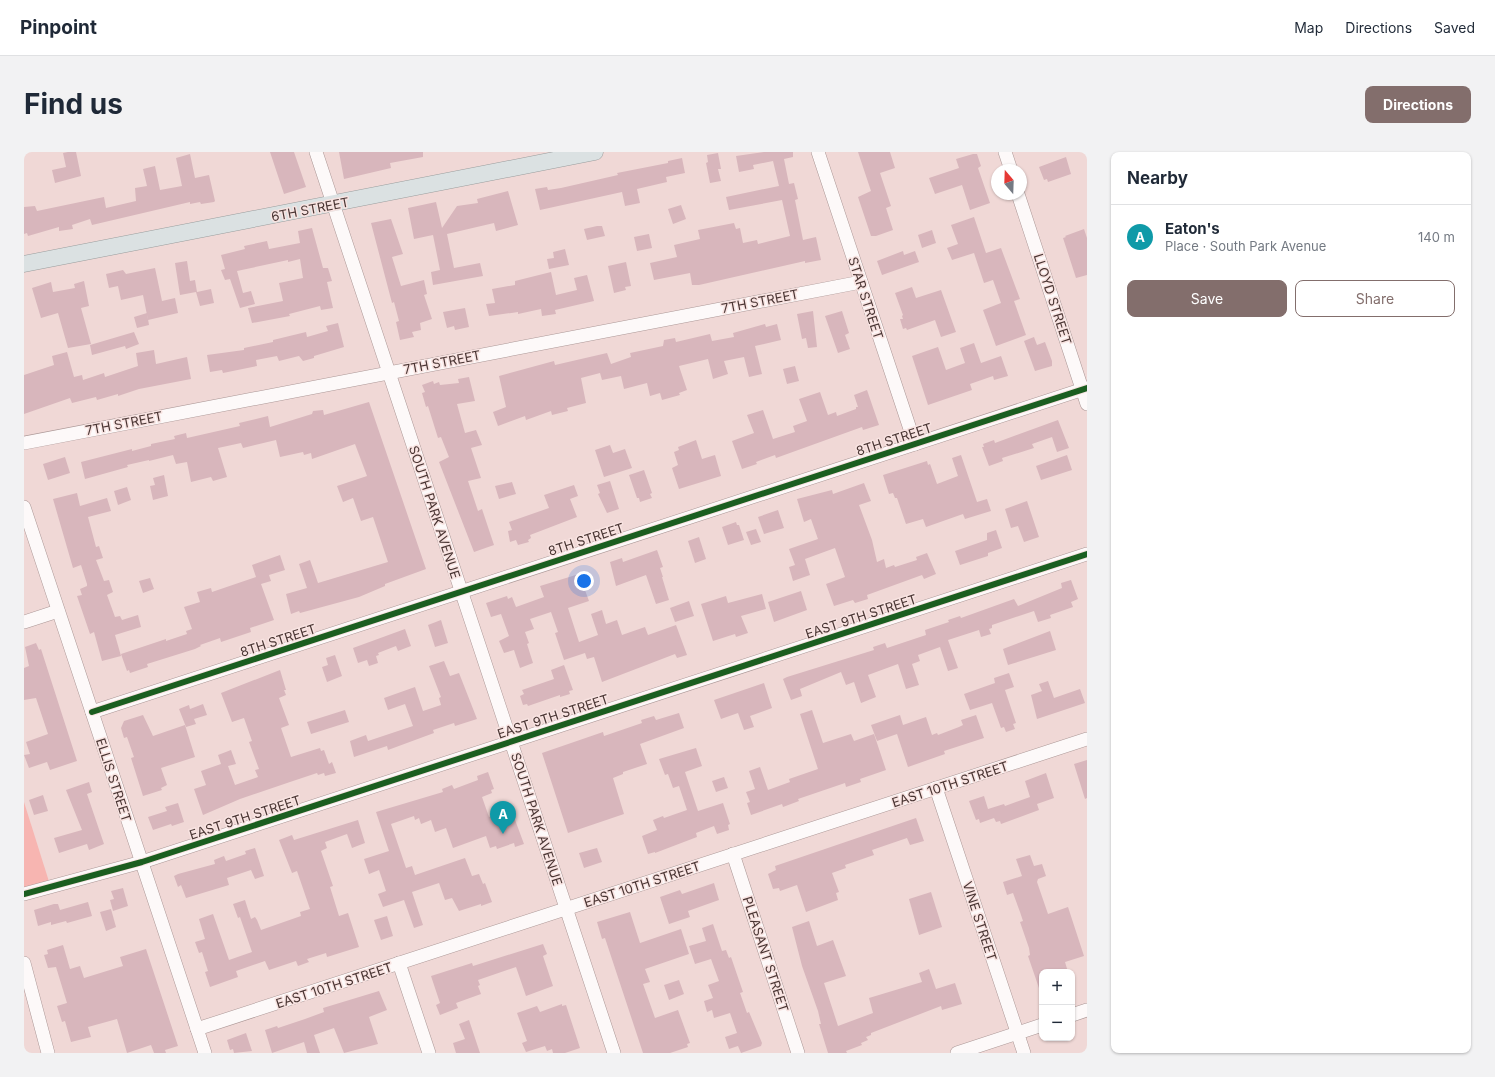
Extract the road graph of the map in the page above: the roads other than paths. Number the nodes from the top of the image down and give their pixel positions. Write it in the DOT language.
graph roads {
  1 [pos="316,152"];
  2 [pos="595,152"];
  3 [pos="818,152"];
  4 [pos="1005,152"];
  5 [pos="1009,164"];
  6 [pos="1020,200"];
  7 [pos="334,204"];
  8 [pos="24,264"];
  9 [pos="861,282"];
  10 [pos="388,372"];
  11 [pos="1084,388"];
  12 [pos="1087,404"];
  13 [pos="24,443"];
  14 [pos="915,444"];
  15 [pos="24,507"];
  16 [pos="1087,554"];
  17 [pos="461,592"];
  18 [pos="58,611"];
  19 [pos="24,622"];
  20 [pos="92,712"];
  21 [pos="1087,739"];
  22 [pos="511,742"];
  23 [pos="936,788"];
  24 [pos="733,854"];
  25 [pos="142,862"];
  26 [pos="24,894"];
  27 [pos="566,909"];
  28 [pos="24,963"];
  29 [pos="399,963"];
  30 [pos="1087,1010"];
  31 [pos="1075,1014"];
  32 [pos="1039,1026"];
  33 [pos="198,1029"];
  34 [pos="1017,1032"];
  35 [pos="48,1053"];
  36 [pos="205,1053"];
  37 [pos="429,1053"];
  38 [pos="614,1053"];
  39 [pos="798,1053"];
  40 [pos="957,1053"];
  41 [pos="1024,1053"];
  1 -- 7 [label="street, SOUTH PARK AVENUE"];
  2 -- 7 [label="main road, 6TH STREET"];
  3 -- 9 [label="street, STAR STREET"];
  4 -- 5 [label="street"];
  6 -- 11 [label="street, LLOYD STREET"];
  7 -- 8 [label="main road, 6TH STREET"];
  7 -- 10 [label="street, SOUTH PARK AVENUE"];
  9 -- 10 [label="street, 7TH STREET"];
  9 -- 14 [label="street, STAR STREET"];
  10 -- 13 [label="street, 7TH STREET"];
  10 -- 17 [label="street, SOUTH PARK AVENUE"];
  11 -- 12 [label="street, LLOYD STREET"];
  11 -- 14 [label="street, 8TH STREET"];
  14 -- 17 [label="street, 8TH STREET"];
  15 -- 18 [label="street, ELLIS STREET"];
  16 -- 22 [label="street, EAST 9TH STREET"];
  17 -- 20 [label="street, 8TH STREET"];
  17 -- 22 [label="street, SOUTH PARK AVENUE"];
  18 -- 19 [label="street"];
  18 -- 20 [label="street, ELLIS STREET"];
  20 -- 25 [label="street, ELLIS STREET"];
  21 -- 23 [label="street, EAST 10TH STREET"];
  22 -- 25 [label="street, EAST 9TH STREET"];
  22 -- 27 [label="street, SOUTH PARK AVENUE"];
  23 -- 24 [label="street, EAST 10TH STREET"];
  23 -- 34 [label="street, VINE STREET"];
  24 -- 27 [label="street, EAST 10TH STREET"];
  24 -- 39 [label="street, PLEASANT STREET"];
  25 -- 26 [label="street, EAST 9TH STREET"];
  25 -- 33 [label="street, ELLIS STREET"];
  27 -- 29 [label="street, EAST 10TH STREET"];
  27 -- 38 [label="street, SOUTH PARK AVENUE"];
  28 -- 35 [label="street"];
  29 -- 33 [label="street, EAST 10TH STREET"];
  29 -- 37 [label="street"];
  30 -- 31 [label="street"];
  32 -- 34 [label="street"];
  33 -- 36 [label="street, ELLIS STREET"];
  34 -- 40 [label="street"];
  34 -- 41 [label="street, VINE STREET"];
}
